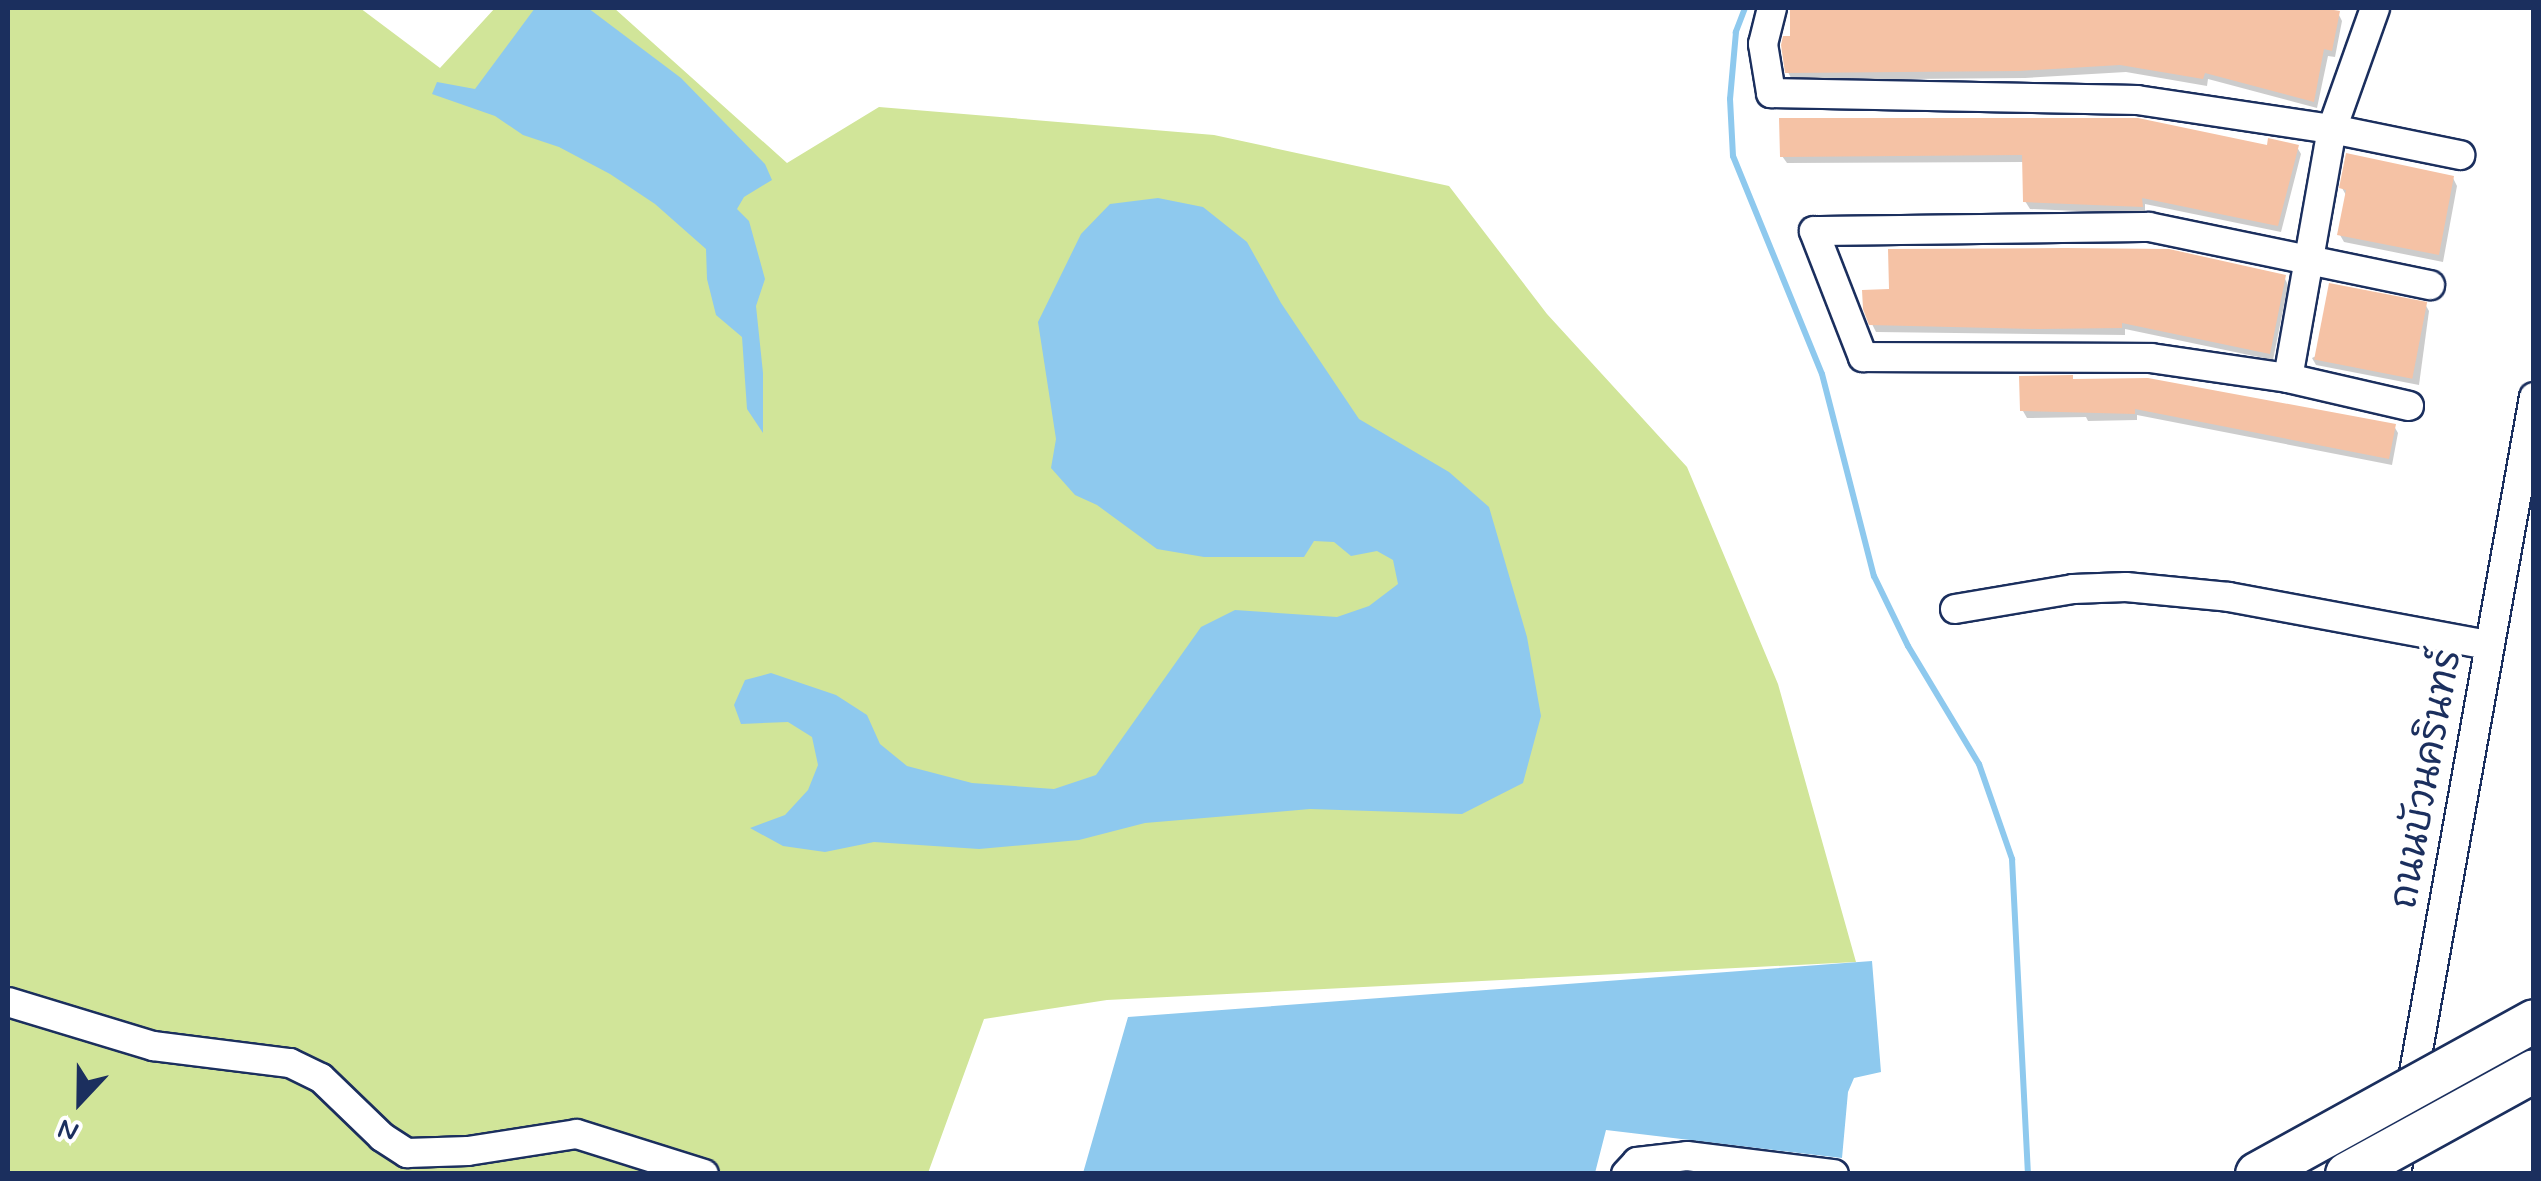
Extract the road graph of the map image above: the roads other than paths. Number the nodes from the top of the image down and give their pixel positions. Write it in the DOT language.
graph roads {
  1 [pos="1772,8"];
  2 [pos="2376,8"];
  3 [pos="2332,130"];
  4 [pos="2460,155"];
  5 [pos="2310,258"];
  6 [pos="2430,285"];
  7 [pos="2288,378"];
  8 [pos="2534,397"];
  9 [pos="2409,406"];
  10 [pos="1955,609"];
  11 [pos="2488,645"];
  12 [pos="8,1002"];
  13 [pos="2534,1021"];
  14 [pos="2534,1071"];
  15 [pos="704,1174"];
  16 [pos="1626,1174"];
  17 [pos="1834,1174"];
  18 [pos="2256,1174"];
  19 [pos="2348,1174"];
  20 [pos="2396,1174"];
  1 -- 3 [label="street"];
  2 -- 3 [label="street"];
  3 -- 4 [label="street"];
  3 -- 5 [label="street"];
  5 -- 6 [label="street"];
  5 -- 7 [label="street"];
  5 -- 7 [label="street"];
  7 -- 9 [label="street"];
  8 -- 11 [label="street, ถนนบัวนครินทร์"];
  10 -- 11 [label="street"];
  11 -- 20 [label="street, ถนนบัวนครินทร์"];
  12 -- 15 [label="street"];
  13 -- 18 [label="highway, bridge"];
  14 -- 19 [label="highway, bridge"];
  16 -- 17 [label="street"];
}
